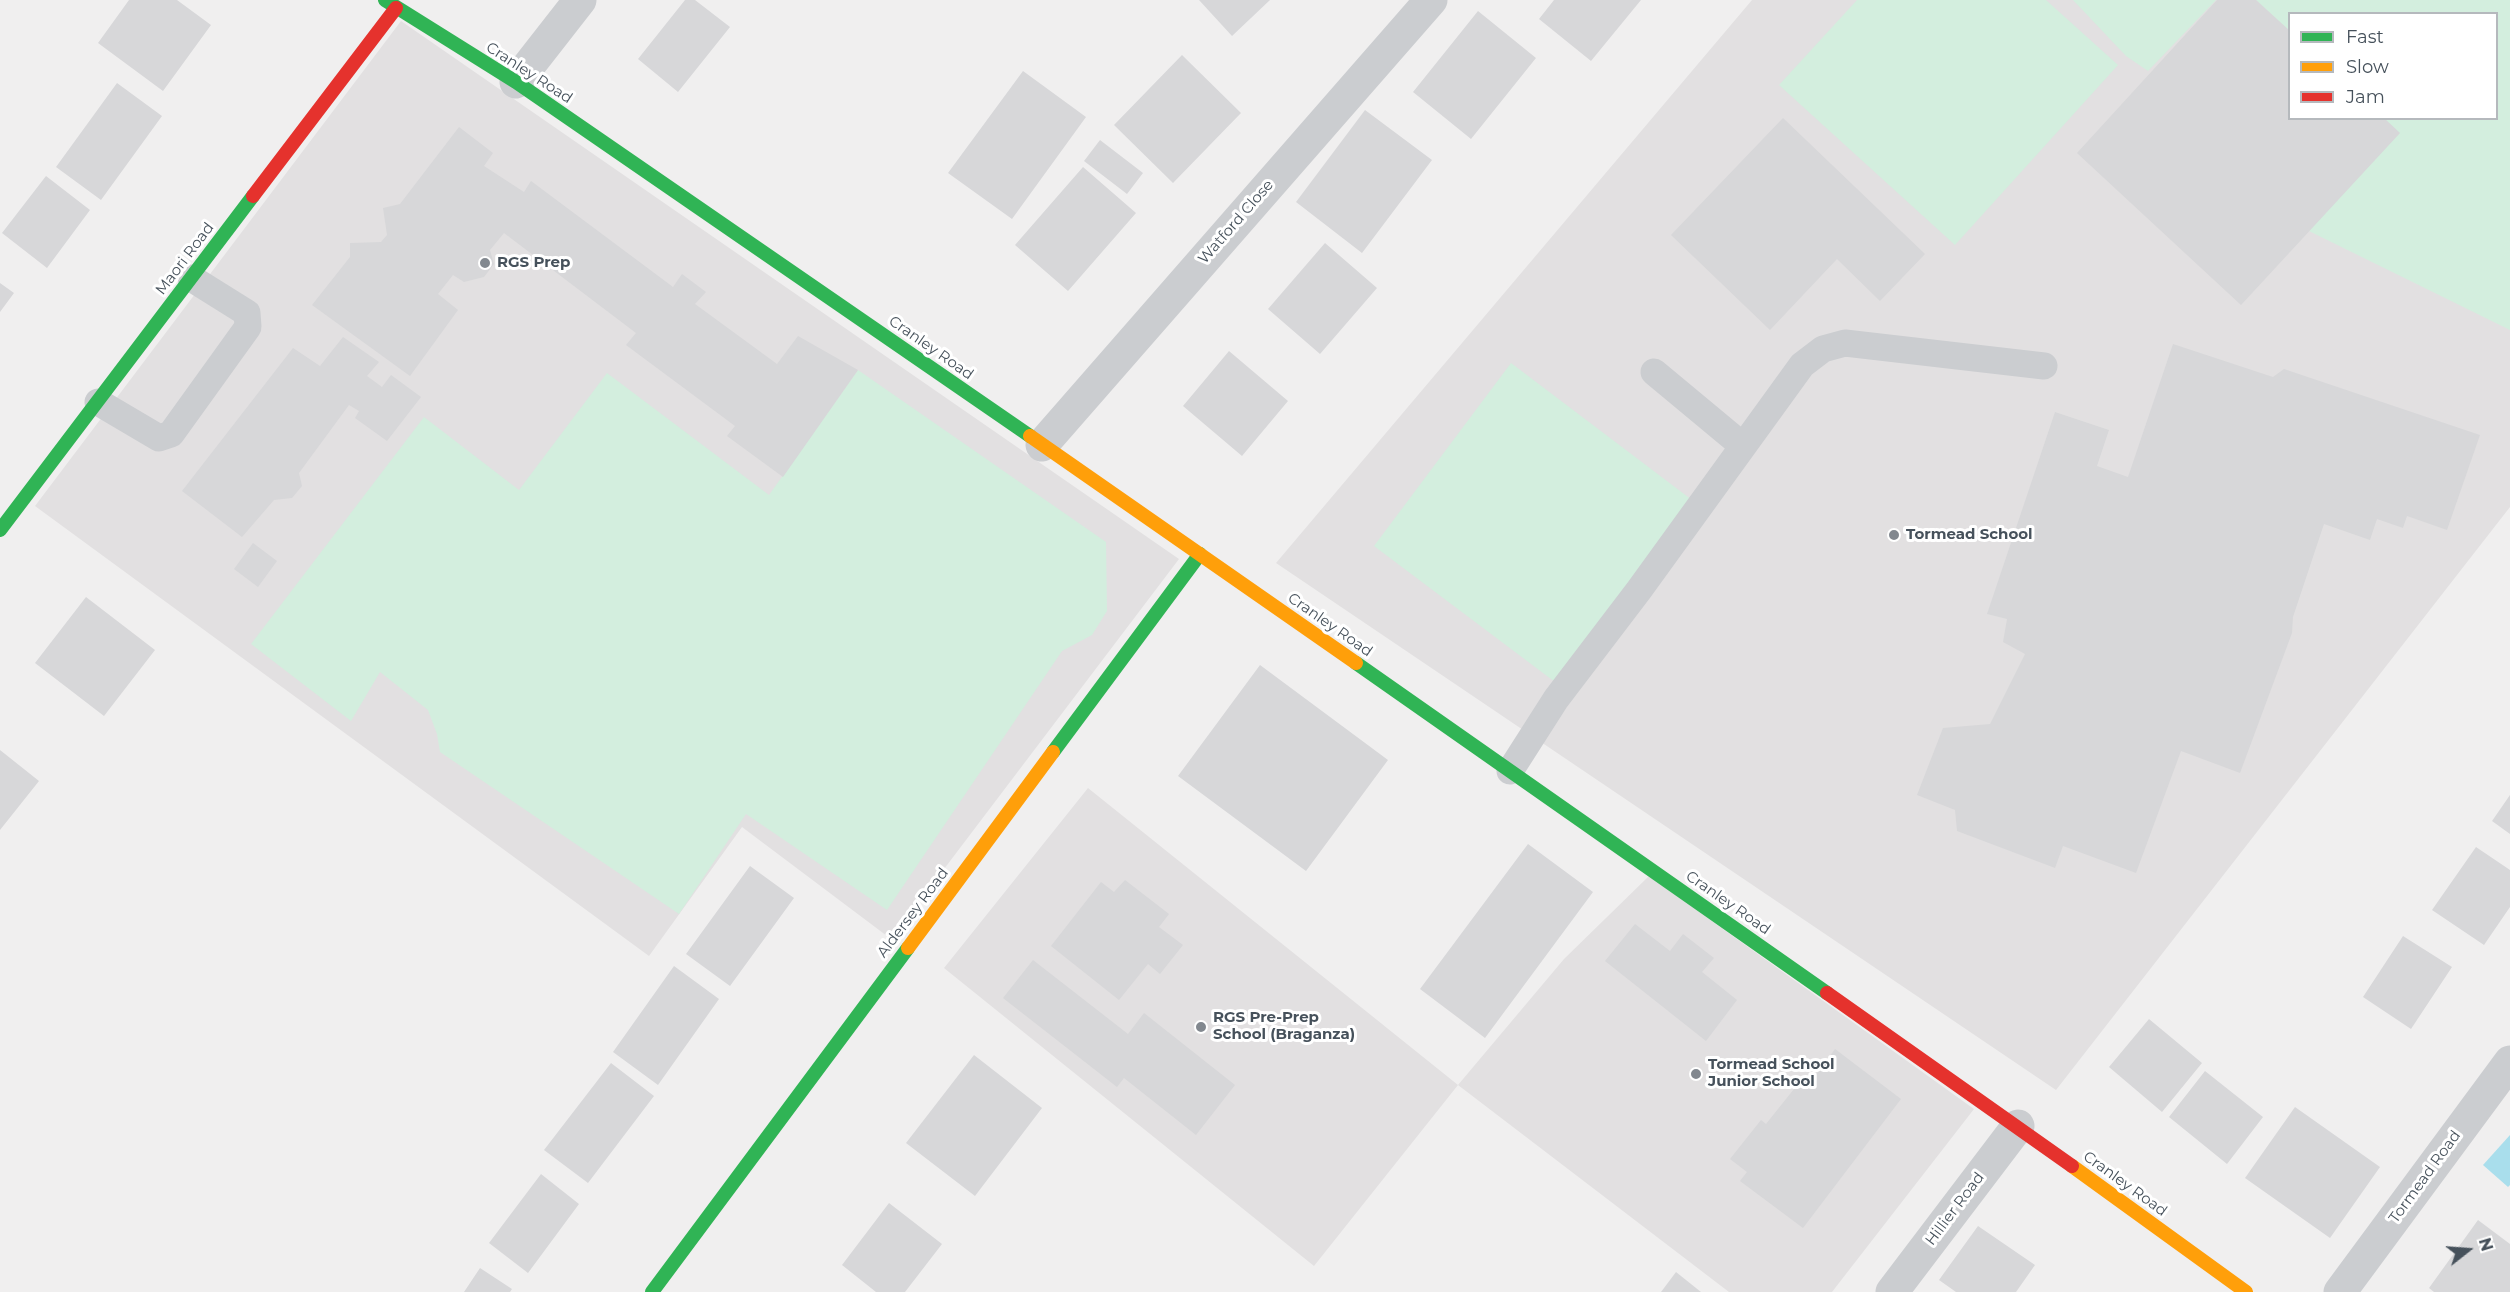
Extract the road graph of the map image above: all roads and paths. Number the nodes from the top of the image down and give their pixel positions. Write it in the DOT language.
graph roads {
  1 [pos="580,0"];
  2 [pos="1431,0"];
  3 [pos="391,4"];
  4 [pos="516,82"];
  5 [pos="191,278"];
  6 [pos="2044,366"];
  7 [pos="1654,372"];
  8 [pos="98,402"];
  9 [pos="1042,445"];
  10 [pos="1743,446"];
  11 [pos="0,530"];
  12 [pos="1200,554"];
  13 [pos="1510,771"];
  14 [pos="2510,1062"];
  15 [pos="2018,1126"];
  16 [pos="652,1292"];
  17 [pos="1892,1292"];
  18 [pos="2246,1292"];
  19 [pos="2340,1292"];
  1 -- 4 [label="street"];
  2 -- 9 [label="street, Watford Close"];
  3 -- 4 [label="street, Cranley Road"];
  3 -- 5 [label="street, Maori Road"];
  4 -- 9 [label="street, Cranley Road"];
  5 -- 8 [label="street, Maori Road"];
  5 -- 8 [label="lane"];
  6 -- 10 [label="lane"];
  7 -- 10 [label="lane"];
  8 -- 11 [label="street, Maori Road"];
  9 -- 12 [label="street, Cranley Road"];
  10 -- 13 [label="lane"];
  12 -- 13 [label="street, Cranley Road"];
  12 -- 16 [label="street, Aldersey Road"];
  13 -- 15 [label="street, Cranley Road"];
  14 -- 19 [label="street, Tormead Road"];
  15 -- 17 [label="street, Hillier Road"];
  15 -- 18 [label="street, Cranley Road"];
}
